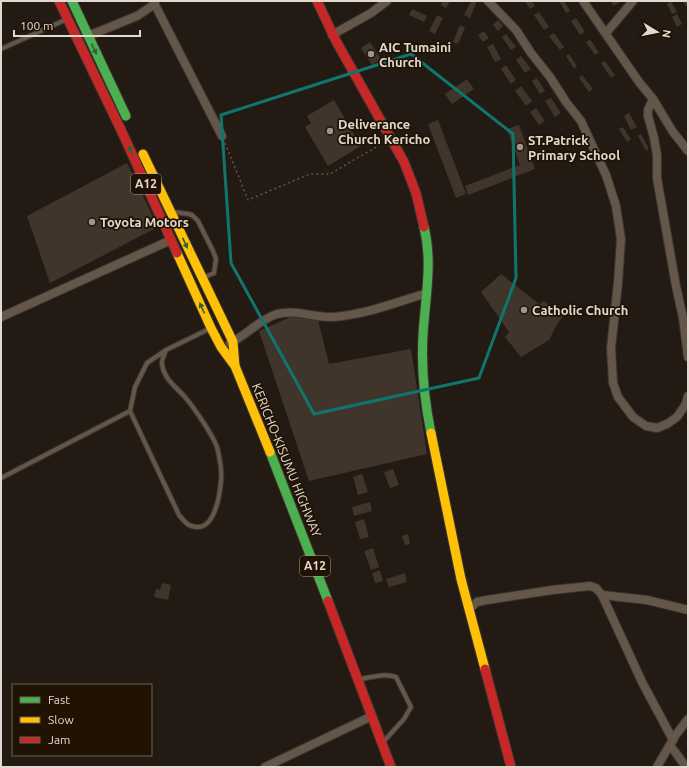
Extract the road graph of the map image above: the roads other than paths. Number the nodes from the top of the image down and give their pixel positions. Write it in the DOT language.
graph roads {
  1 [pos="59,1"];
  2 [pos="72,1"];
  3 [pos="317,1"];
  4 [pos="387,1"];
  5 [pos="488,1"];
  6 [pos="583,1"];
  7 [pos="633,1"];
  8 [pos="154,2"];
  9 [pos="78,14"];
  10 [pos="67,19"];
  11 [pos="606,33"];
  12 [pos="332,35"];
  13 [pos="88,36"];
  14 [pos="1,49"];
  15 [pos="653,99"];
  16 [pos="131,127"];
  17 [pos="222,136"];
  18 [pos="141,149"];
  19 [pos="688,151"];
  20 [pos="170,212"];
  21 [pos="160,214"];
  22 [pos="171,240"];
  23 [pos="202,278"];
  24 [pos="191,282"];
  25 [pos="428,293"];
  26 [pos="1,316"];
  27 [pos="211,328"];
  28 [pos="233,342"];
  29 [pos="220,347"];
  30 [pos="166,350"];
  31 [pos="688,357"];
  32 [pos="235,366"];
  33 [pos="688,396"];
  34 [pos="130,410"];
  35 [pos="1,478"];
  36 [pos="602,595"];
  37 [pos="469,609"];
  38 [pos="688,610"];
  39 [pos="358,680"];
  40 [pos="372,716"];
  41 [pos="688,719"];
  42 [pos="671,742"];
  43 [pos="383,743"];
  44 [pos="265,767"];
  45 [pos="391,767"];
  46 [pos="511,767"];
  47 [pos="657,767"];
  48 [pos="686,767"];
  1 -- 10 [label="main road, KERICHO-KISUMU HIGHWAY / A12"];
  2 -- 9 [label="main road"];
  3 -- 12 [label="main road"];
  4 -- 12 [label="street"];
  5 -- 33 [label="street"];
  6 -- 11 [label="street"];
  7 -- 11 [label="street"];
  8 -- 13 [label="street"];
  8 -- 17 [label="street"];
  9 -- 10 [label="lane"];
  9 -- 13 [label="main road"];
  10 -- 14 [label="lane"];
  21 -- 10 [label="main road, KERICHO-KISUMU HIGHWAY / A12, one-way"];
  11 -- 15 [label="street"];
  12 -- 25 [label="main road"];
  13 -- 16 [label="main road, one-way"];
  15 -- 19 [label="street"];
  15 -- 31 [label="street"];
  18 -- 20 [label="main road, KERICHO-KISUMU HIGHWAY / A12"];
  20 -- 21 [label="lane"];
  20 -- 23 [label="main road, KERICHO-KISUMU HIGHWAY / A12, one-way"];
  20 -- 23 [label="lane"];
  21 -- 22 [label="main road, KERICHO-KISUMU HIGHWAY / A12"];
  22 -- 24 [label="main road, KERICHO-KISUMU HIGHWAY / A12"];
  22 -- 26 [label="street"];
  23 -- 24 [label="lane"];
  23 -- 28 [label="main road, KERICHO-KISUMU HIGHWAY / A12"];
  27 -- 24 [label="main road, KERICHO-KISUMU HIGHWAY / A12, one-way"];
  25 -- 28 [label="street"];
  25 -- 37 [label="main road"];
  27 -- 29 [label="main road, KERICHO-KISUMU HIGHWAY / A12"];
  27 -- 30 [label="lane"];
  28 -- 29 [label="street"];
  28 -- 32 [label="main road, KERICHO-KISUMU HIGHWAY / A12"];
  29 -- 32 [label="main road, KERICHO-KISUMU HIGHWAY / A12"];
  30 -- 34 [label="lane"];
  30 -- 34 [label="lane"];
  32 -- 39 [label="main road, KERICHO-KISUMU HIGHWAY / A12"];
  34 -- 35 [label="lane"];
  36 -- 37 [label="street"];
  36 -- 38 [label="street"];
  36 -- 42 [label="street"];
  37 -- 46 [label="main road"];
  39 -- 40 [label="main road, KERICHO-KISUMU HIGHWAY / A12"];
  39 -- 43 [label="lane"];
  40 -- 43 [label="main road, KERICHO-KISUMU HIGHWAY / A12"];
  40 -- 44 [label="street"];
  41 -- 42 [label="street"];
  42 -- 47 [label="street"];
  42 -- 48 [label="street"];
  43 -- 45 [label="main road, KERICHO-KISUMU HIGHWAY / A12"];
}
